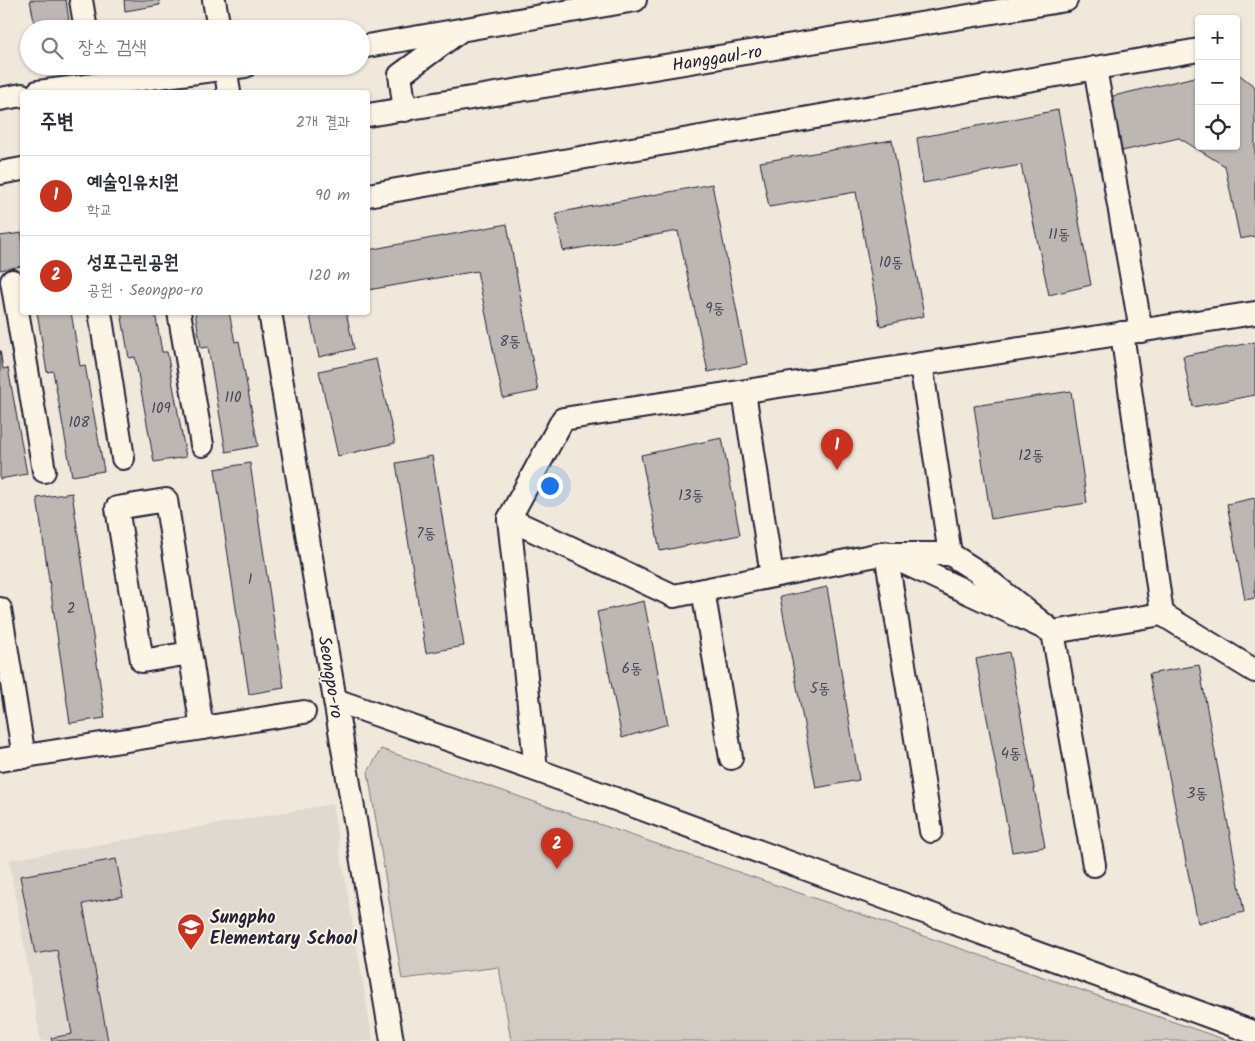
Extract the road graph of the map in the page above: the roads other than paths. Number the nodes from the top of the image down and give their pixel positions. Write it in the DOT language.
graph roads {
  1 [pos="81,0"];
  2 [pos="214,0"];
  3 [pos="635,0"];
  4 [pos="1059,1"];
  5 [pos="84,20"];
  6 [pos="217,20"];
  7 [pos="462,29"];
  8 [pos="370,44"];
  9 [pos="1195,51"];
  10 [pos="1095,68"];
  11 [pos="170,75"];
  12 [pos="231,75"];
  13 [pos="54,90"];
  14 [pos="229,90"];
  15 [pos="20,95"];
  16 [pos="0,99"];
  17 [pos="405,110"];
  18 [pos="370,115"];
  19 [pos="370,196"];
  20 [pos="11,281"];
  21 [pos="1255,313"];
  22 [pos="100,315"];
  23 [pos="180,315"];
  24 [pos="271,315"];
  25 [pos="1131,332"];
  26 [pos="921,364"];
  27 [pos="744,392"];
  28 [pos="202,445"];
  29 [pos="123,458"];
  30 [pos="44,471"];
  31 [pos="509,519"];
  32 [pos="886,554"];
  33 [pos="950,554"];
  34 [pos="772,576"];
  35 [pos="702,590"];
  36 [pos="0,609"];
  37 [pos="1162,614"];
  38 [pos="1053,632"];
  39 [pos="190,653"];
  40 [pos="1255,671"];
  41 [pos="6,684"];
  42 [pos="335,700"];
  43 [pos="304,712"];
  44 [pos="202,728"];
  45 [pos="24,757"];
  46 [pos="731,758"];
  47 [pos="0,760"];
  48 [pos="536,770"];
  49 [pos="931,830"];
  50 [pos="1094,865"];
  51 [pos="1255,1033"];
  52 [pos="392,1041"];
  1 -- 5 [label="street"];
  2 -- 6 [label="street"];
  3 -- 7 [label="street"];
  4 -- 17 [label="street, Hanggaul-ro"];
  7 -- 8 [label="street"];
  7 -- 17 [label="street"];
  9 -- 10 [label="street"];
  10 -- 19 [label="street"];
  10 -- 25 [label="street"];
  11 -- 13 [label="street"];
  12 -- 14 [label="street"];
  15 -- 16 [label="street"];
  17 -- 18 [label="street, Hanggaul-ro"];
  20 -- 30 [label="street"];
  21 -- 25 [label="street"];
  22 -- 29 [label="street"];
  23 -- 28 [label="street"];
  24 -- 42 [label="street, Seongpo-ro"];
  25 -- 26 [label="street"];
  25 -- 37 [label="street"];
  26 -- 27 [label="street"];
  26 -- 33 [label="street"];
  27 -- 31 [label="street"];
  27 -- 34 [label="street"];
  31 -- 35 [label="street"];
  31 -- 48 [label="street"];
  32 -- 33 [label="street"];
  32 -- 34 [label="street"];
  32 -- 38 [label="street"];
  32 -- 49 [label="street"];
  33 -- 38 [label="street"];
  34 -- 35 [label="street"];
  35 -- 46 [label="street"];
  36 -- 41 [label="street"];
  37 -- 38 [label="street"];
  37 -- 40 [label="street"];
  38 -- 50 [label="street"];
  39 -- 39 [label="street"];
  39 -- 44 [label="street"];
  41 -- 45 [label="street"];
  42 -- 48 [label="street"];
  42 -- 52 [label="street, Seongpo-ro"];
  43 -- 44 [label="street"];
  44 -- 45 [label="street"];
  45 -- 47 [label="street"];
  48 -- 51 [label="street"];
}
